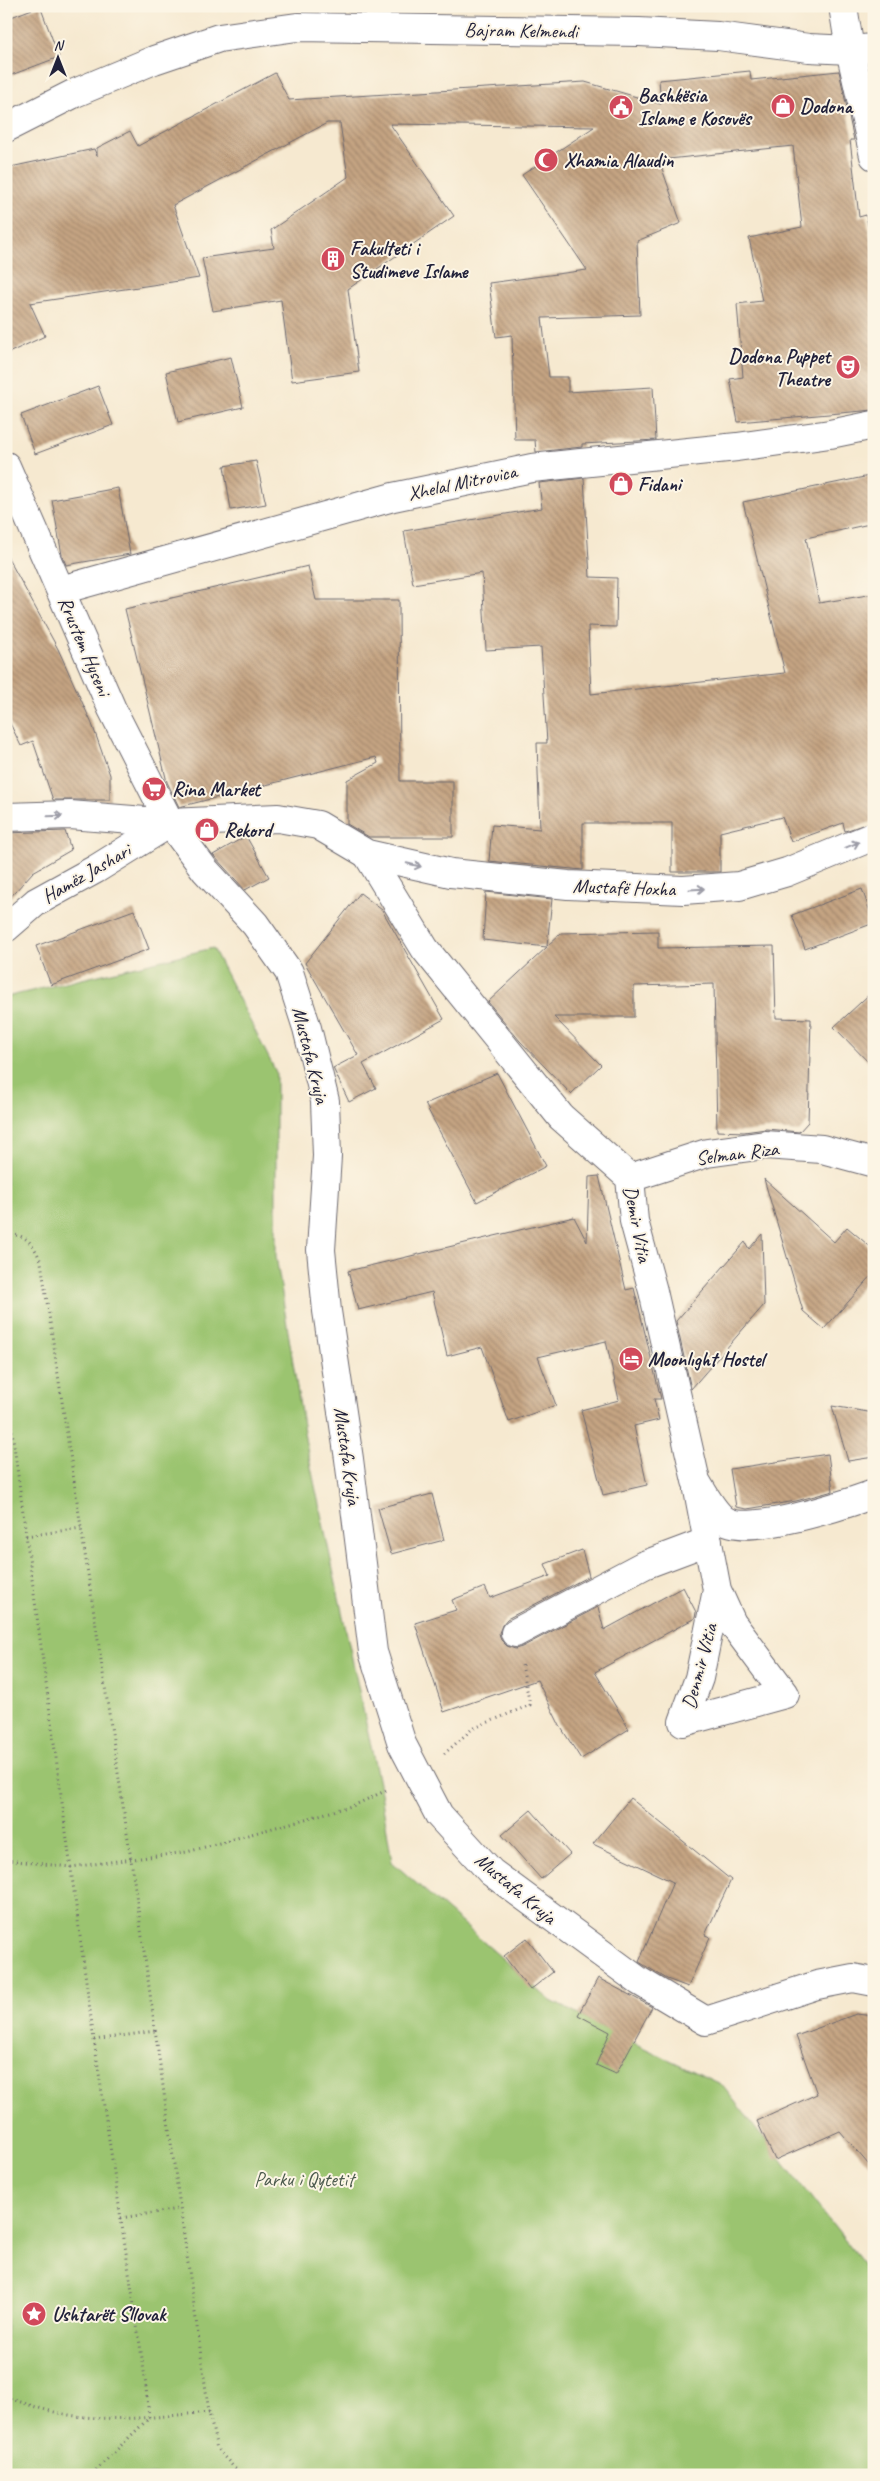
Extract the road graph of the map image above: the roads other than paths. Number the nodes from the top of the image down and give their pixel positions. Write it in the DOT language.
graph roads {
  1 [pos="843,6"];
  2 [pos="862,49"];
  3 [pos="6,128"];
  4 [pos="874,156"];
  5 [pos="874,425"];
  6 [pos="6,466"];
  7 [pos="60,590"];
  8 [pos="6,817"];
  9 [pos="170,823"];
  10 [pos="874,836"];
  11 [pos="367,854"];
  12 [pos="6,928"];
  13 [pos="874,1163"];
  14 [pos="630,1178"];
  15 [pos="696,1481"];
  16 [pos="874,1494"];
  17 [pos="708,1541"];
  18 [pos="717,1590"];
  19 [pos="515,1633"];
  20 [pos="874,1982"];
  1 -- 2 [label="street"];
  2 -- 3 [label="street, Bajram Kelmendi"];
  2 -- 4 [label="street"];
  5 -- 7 [label="street, Xhelal Mitrovica"];
  6 -- 7 [label="street, Rrustem Hyseni"];
  7 -- 9 [label="street, Rrustem Hyseni"];
  8 -- 9 [label="street, one-way"];
  9 -- 11 [label="street"];
  9 -- 12 [label="street, Hamëz Jashari"];
  9 -- 20 [label="street, Mustafa Kruja"];
  11 -- 10 [label="street, Mustafë Hoxha, one-way"];
  11 -- 14 [label="street, Demir Vitia"];
  13 -- 14 [label="street, Selman Riza"];
  14 -- 15 [label="street, Demir Vitia"];
  15 -- 16 [label="street, Demir Vitia"];
  15 -- 17 [label="street, Denmir Vitia"];
  17 -- 18 [label="street, Denmir Vitia"];
  17 -- 19 [label="street"];
  18 -- 18 [label="street, Denmir Vitia"];
}
